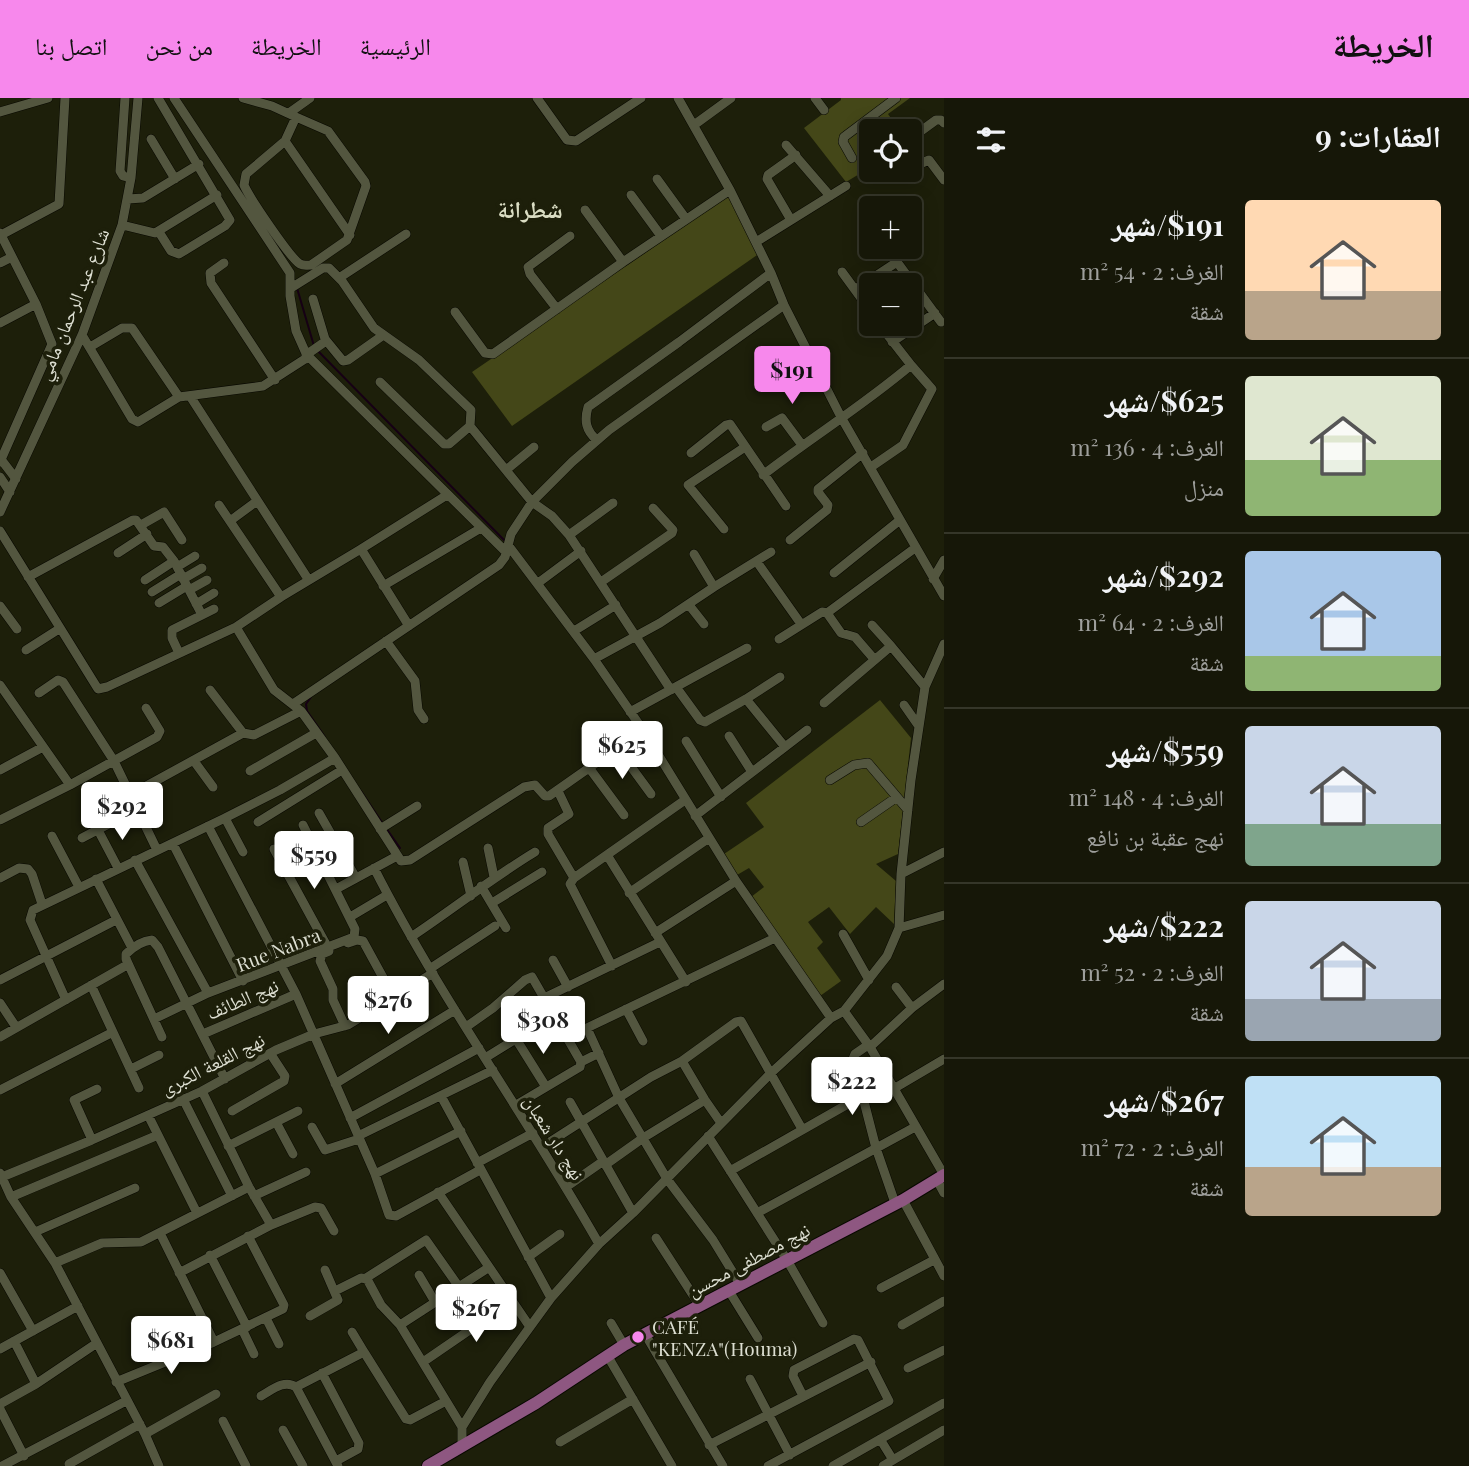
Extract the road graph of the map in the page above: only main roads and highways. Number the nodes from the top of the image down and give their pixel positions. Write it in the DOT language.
graph roads {
  1 [pos="941,1177"];
  2 [pos="428,1466"];
  1 -- 2 [label="main road, نهج مصطفى محسن"];
}
